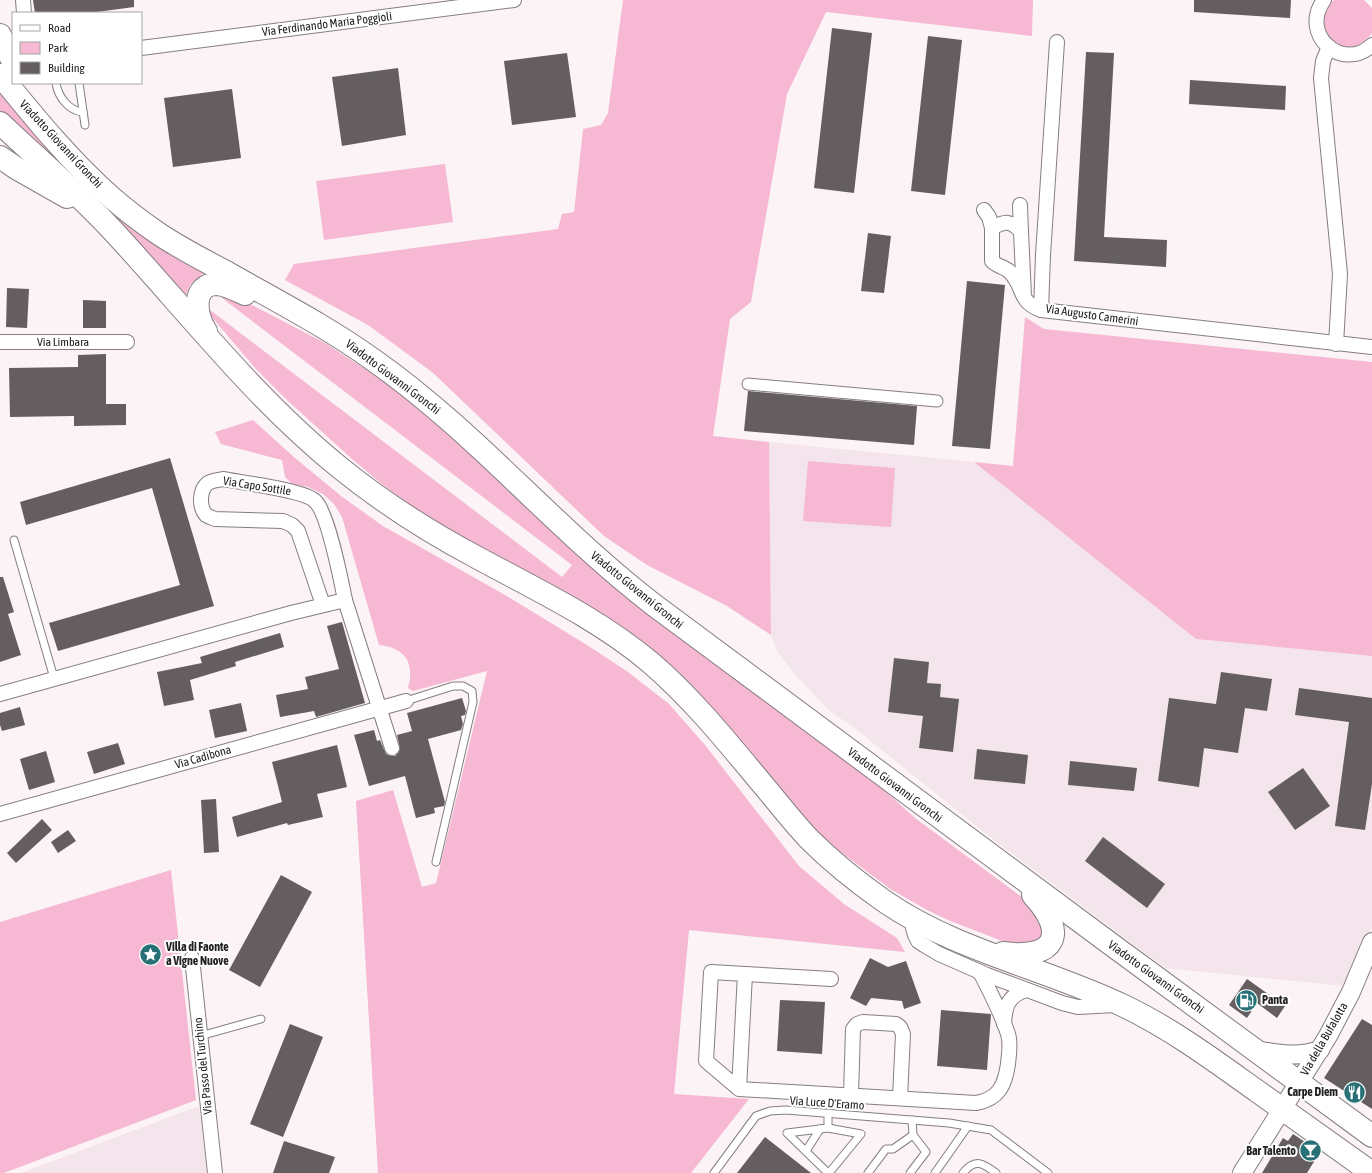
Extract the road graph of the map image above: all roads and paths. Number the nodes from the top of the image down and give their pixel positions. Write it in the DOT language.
graph roads {
  1 [pos="23,0"];
  2 [pos="514,0"];
  3 [pos="1324,0"];
  4 [pos="24,12"];
  5 [pos="0,35"];
  6 [pos="1057,42"];
  7 [pos="1372,45"];
  8 [pos="1329,47"];
  9 [pos="142,48"];
  10 [pos="12,60"];
  11 [pos="0,75"];
  12 [pos="23,84"];
  13 [pos="56,84"];
  14 [pos="79,84"];
  15 [pos="83,112"];
  16 [pos="0,123"];
  17 [pos="85,125"];
  18 [pos="43,127"];
  19 [pos="0,157"];
  20 [pos="1020,204"];
  21 [pos="984,210"];
  22 [pos="96,213"];
  23 [pos="992,228"];
  24 [pos="1021,232"];
  25 [pos="1024,296"];
  26 [pos="1041,310"];
  27 [pos="306,317"];
  28 [pos="0,342"];
  29 [pos="127,342"];
  30 [pos="1336,344"];
  31 [pos="1372,348"];
  32 [pos="242,377"];
  33 [pos="748,384"];
  34 [pos="937,400"];
  35 [pos="14,540"];
  36 [pos="345,600"];
  37 [pos="323,605"];
  38 [pos="54,678"];
  39 [pos="0,694"];
  40 [pos="406,701"];
  41 [pos="379,708"];
  42 [pos="392,748"];
  43 [pos="0,814"];
  44 [pos="984,851"];
  45 [pos="436,862"];
  46 [pos="913,919"];
  47 [pos="1372,942"];
  48 [pos="963,943"];
  49 [pos="192,958"];
  50 [pos="980,972"];
  51 [pos="745,974"];
  52 [pos="831,979"];
  53 [pos="1026,990"];
  54 [pos="1122,1005"];
  55 [pos="261,1018"];
  56 [pos="1004,1024"];
  57 [pos="200,1036"];
  58 [pos="1254,1049"];
  59 [pos="1320,1050"];
  60 [pos="1299,1082"];
  61 [pos="739,1089"];
  62 [pos="851,1095"];
  63 [pos="900,1098"];
  64 [pos="1282,1108"];
  65 [pos="828,1113"];
  66 [pos="912,1120"];
  67 [pos="968,1126"];
  68 [pos="824,1129"];
  69 [pos="913,1134"];
  70 [pos="1372,1136"];
  71 [pos="806,1151"];
  72 [pos="215,1173"];
  73 [pos="714,1173"];
  74 [pos="828,1173"];
  75 [pos="868,1173"];
  76 [pos="910,1173"];
  77 [pos="935,1173"];
  78 [pos="963,1173"];
  79 [pos="996,1173"];
  80 [pos="1048,1173"];
  81 [pos="1242,1173"];
  82 [pos="1372,1173"];
  1 -- 4 [label="street"];
  2 -- 9 [label="street, Via Ferdinando Maria Poggioli"];
  3 -- 8 [label="street"];
  5 -- 10 [label="main road"];
  6 -- 26 [label="street, Via Augusto Camerini"];
  7 -- 8 [label="street"];
  8 -- 30 [label="street"];
  11 -- 18 [label="main road, Viadotto Giovanni Gronchi"];
  12 -- 18 [label="main road"];
  13 -- 15 [label="lane"];
  14 -- 15 [label="lane"];
  15 -- 17 [label="lane"];
  16 -- 22 [label="main road, Viadotto Giovanni Gronchi"];
  18 -- 27 [label="main road, Viadotto Giovanni Gronchi"];
  19 -- 22 [label="main road"];
  20 -- 24 [label="street"];
  21 -- 23 [label="street"];
  22 -- 32 [label="main road, Viadotto Giovanni Gronchi"];
  23 -- 24 [label="street"];
  23 -- 25 [label="street"];
  24 -- 25 [label="street"];
  25 -- 26 [label="street"];
  26 -- 30 [label="street, Via Augusto Camerini"];
  27 -- 32 [label="main road"];
  27 -- 44 [label="main road, Viadotto Giovanni Gronchi"];
  28 -- 29 [label="street, Via Limbara"];
  30 -- 31 [label="street, Via Augusto Camerini"];
  32 -- 46 [label="main road, Viadotto Giovanni Gronchi"];
  33 -- 34 [label="street"];
  35 -- 38 [label="lane"];
  36 -- 37 [label="street"];
  36 -- 37 [label="street, Via Capo Sottile"];
  36 -- 41 [label="street"];
  37 -- 38 [label="street"];
  38 -- 39 [label="street"];
  40 -- 41 [label="street, Via Cadibona"];
  40 -- 45 [label="lane"];
  41 -- 42 [label="street"];
  41 -- 43 [label="street, Via Cadibona"];
  44 -- 48 [label="main road"];
  44 -- 58 [label="main road, Viadotto Giovanni Gronchi"];
  46 -- 48 [label="main road, Viadotto Giovanni Gronchi"];
  46 -- 50 [label="street"];
  47 -- 59 [label="street, Via della Bufalotta"];
  48 -- 54 [label="main road, Viadotto Giovanni Gronchi"];
  49 -- 57 [label="street, Via Passo del Turchino"];
  50 -- 53 [label="street"];
  50 -- 56 [label="street"];
  51 -- 52 [label="street"];
  51 -- 61 [label="street"];
  51 -- 61 [label="street"];
  53 -- 54 [label="street"];
  53 -- 56 [label="street"];
  54 -- 64 [label="main road, Viadotto Giovanni Gronchi"];
  55 -- 57 [label="lane"];
  56 -- 63 [label="street"];
  57 -- 72 [label="street, Via Passo del Turchino"];
  58 -- 59 [label="street"];
  58 -- 60 [label="main road, Viadotto Giovanni Gronchi"];
  59 -- 60 [label="street, Via della Bufalotta"];
  60 -- 64 [label="street, Via della Bufalotta"];
  60 -- 70 [label="main road, Viadotto Giovanni Gronchi"];
  61 -- 62 [label="street"];
  62 -- 63 [label="street"];
  62 -- 63 [label="street"];
  64 -- 81 [label="street, Via della Bufalotta"];
  64 -- 82 [label="main road, Viadotto Giovanni Gronchi"];
  65 -- 66 [label="lane, Via Luce D'Eramo"];
  65 -- 68 [label="lane"];
  65 -- 73 [label="lane, Via Luce D'Eramo"];
  66 -- 67 [label="lane, Via Luce D'Eramo"];
  66 -- 69 [label="lane"];
  67 -- 77 [label="lane"];
  67 -- 80 [label="lane, Via Luce D'Eramo"];
  68 -- 71 [label="lane"];
  68 -- 71 [label="lane"];
  68 -- 74 [label="lane"];
  69 -- 75 [label="lane"];
  69 -- 76 [label="lane"];
  71 -- 74 [label="lane"];
  78 -- 79 [label="lane"];
}
